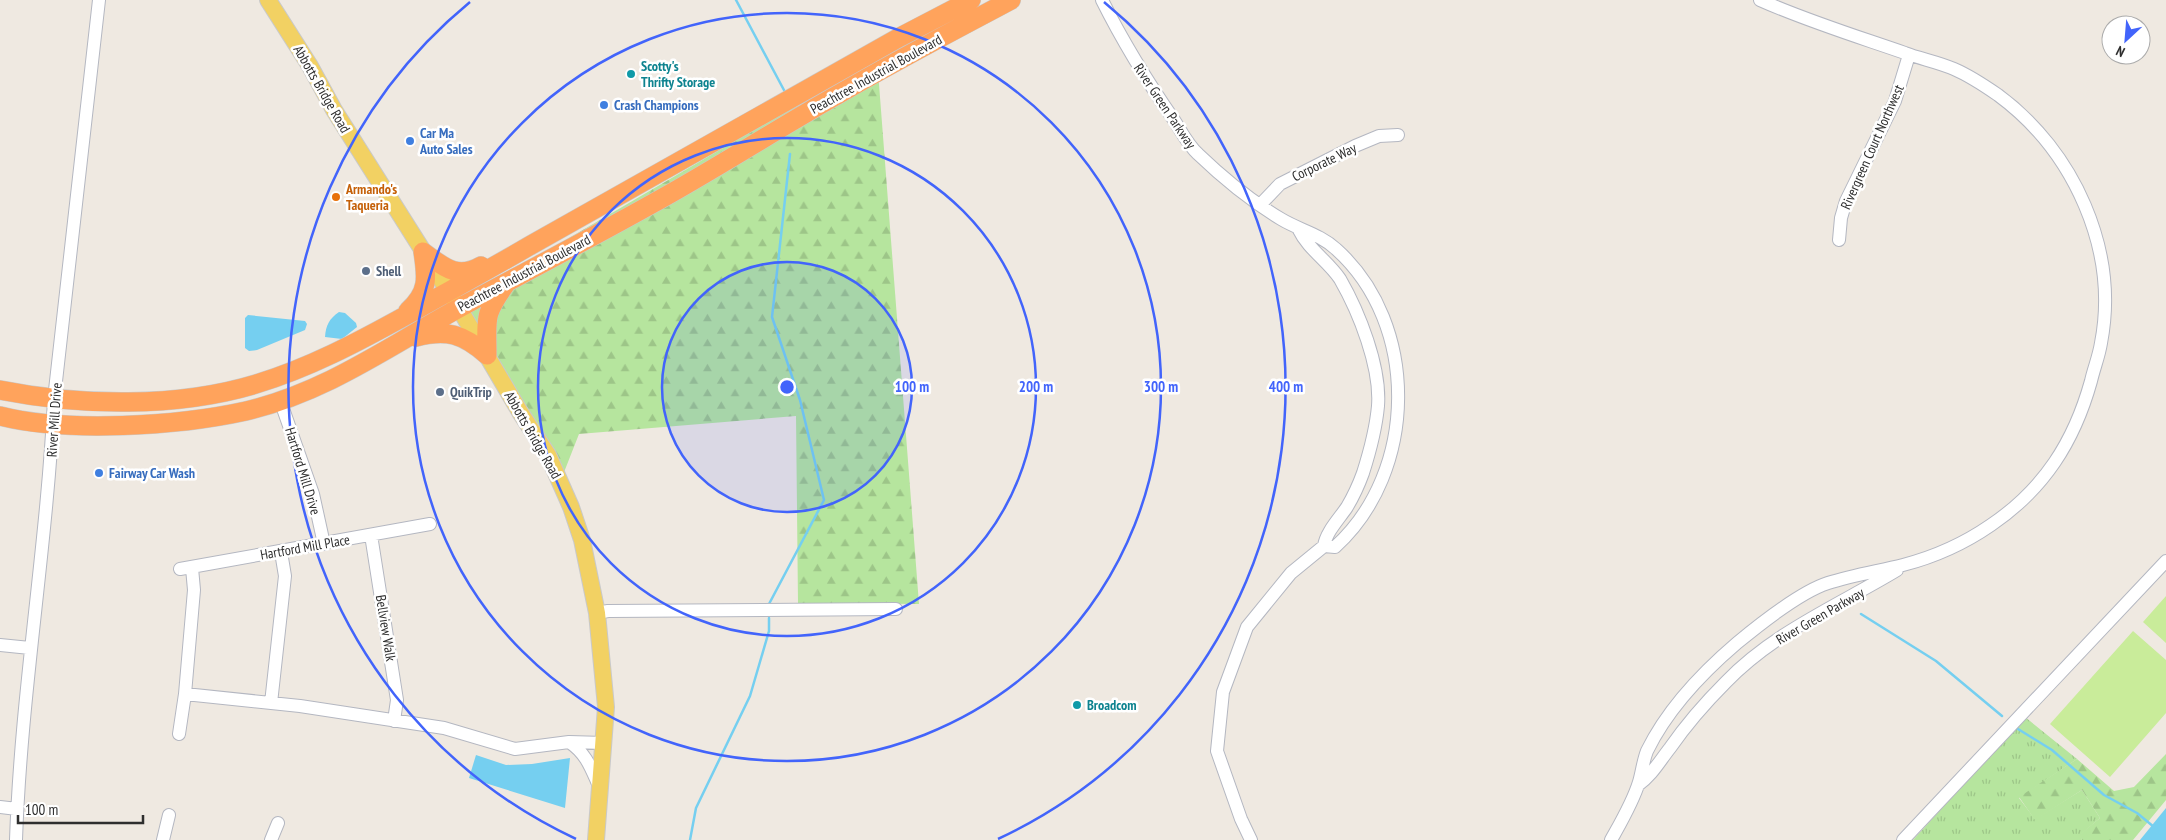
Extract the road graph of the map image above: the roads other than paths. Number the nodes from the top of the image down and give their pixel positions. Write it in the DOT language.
graph roads {
  1 [pos="99,0"];
  2 [pos="268,0"];
  3 [pos="971,0"];
  4 [pos="1011,0"];
  5 [pos="1102,0"];
  6 [pos="1760,0"];
  7 [pos="1909,55"];
  8 [pos="1398,135"];
  9 [pos="1260,205"];
  10 [pos="1299,230"];
  11 [pos="1839,240"];
  12 [pos="424,252"];
  13 [pos="510,257"];
  14 [pos="508,282"];
  15 [pos="454,300"];
  16 [pos="400,318"];
  17 [pos="402,340"];
  18 [pos="487,355"];
  19 [pos="0,390"];
  20 [pos="54,399"];
  21 [pos="280,400"];
  22 [pos="0,416"];
  23 [pos="53,424"];
  24 [pos="430,524"];
  25 [pos="371,535"];
  26 [pos="324,544"];
  27 [pos="1324,546"];
  28 [pos="281,552"];
  29 [pos="2166,561"];
  30 [pos="1908,564"];
  31 [pos="896,609"];
  32 [pos="597,614"];
  33 [pos="0,645"];
  34 [pos="30,648"];
  35 [pos="185,694"];
  36 [pos="271,703"];
  37 [pos="394,721"];
  38 [pos="179,734"];
  39 [pos="569,742"];
  40 [pos="604,743"];
  41 [pos="1638,785"];
  42 [pos="599,786"];
  43 [pos="0,807"];
  44 [pos="17,809"];
  45 [pos="169,814"];
  46 [pos="278,823"];
  47 [pos="16,840"];
  48 [pos="163,840"];
  49 [pos="271,840"];
  50 [pos="596,840"];
  51 [pos="1251,840"];
  52 [pos="1611,840"];
  53 [pos="1903,840"];
  1 -- 20 [label="street, River Mill Drive"];
  2 -- 12 [label="main road, Abbotts Bridge Road"];
  3 -- 13 [label="highway, Peachtree Industrial Boulevard"];
  4 -- 14 [label="highway, Peachtree Industrial Boulevard"];
  5 -- 9 [label="street, River Green Parkway"];
  6 -- 7 [label="street, River Green Parkway"];
  7 -- 11 [label="street, Rivergreen Court Northwest"];
  7 -- 30 [label="street, River Green Parkway"];
  8 -- 9 [label="street, Corporate Way"];
  9 -- 10 [label="street, River Green Parkway"];
  10 -- 27 [label="street, River Green Parkway"];
  10 -- 27 [label="street, River Green Parkway"];
  12 -- 13 [label="highway"];
  12 -- 15 [label="main road, Abbotts Bridge Road"];
  12 -- 16 [label="highway"];
  13 -- 15 [label="highway, Peachtree Industrial Boulevard"];
  14 -- 15 [label="highway, Peachtree Industrial Boulevard"];
  14 -- 18 [label="highway"];
  15 -- 16 [label="highway, Peachtree Industrial Boulevard"];
  15 -- 17 [label="highway, Peachtree Industrial Boulevard"];
  15 -- 18 [label="main road, Abbotts Bridge Road"];
  16 -- 20 [label="highway, Peachtree Industrial Boulevard"];
  17 -- 18 [label="highway"];
  17 -- 21 [label="highway, Peachtree Industrial Boulevard"];
  18 -- 32 [label="main road, Abbotts Bridge Road"];
  19 -- 20 [label="highway, Peachtree Industrial Boulevard"];
  20 -- 23 [label="street, River Mill Drive"];
  21 -- 23 [label="highway, Peachtree Industrial Boulevard"];
  21 -- 26 [label="street, Hartford Mill Drive"];
  22 -- 23 [label="highway, Peachtree Industrial Boulevard"];
  23 -- 34 [label="street, River Mill Drive"];
  24 -- 25 [label="street, Hartford Mill Place"];
  25 -- 26 [label="street, Hartford Mill Place"];
  25 -- 37 [label="street, Bellview Walk"];
  26 -- 28 [label="street, Hartford Mill Place"];
  27 -- 51 [label="street, River Green Parkway"];
  28 -- 35 [label="street, Hartford Mill Place"];
  28 -- 36 [label="street"];
  29 -- 53 [label="street"];
  30 -- 41 [label="street, River Green Parkway"];
  30 -- 41 [label="street, River Green Parkway"];
  31 -- 32 [label="street"];
  32 -- 40 [label="main road, Abbotts Bridge Road"];
  33 -- 34 [label="street"];
  34 -- 44 [label="street, River Mill Drive"];
  35 -- 36 [label="street"];
  35 -- 38 [label="street"];
  36 -- 37 [label="street"];
  37 -- 39 [label="street"];
  39 -- 40 [label="street"];
  39 -- 42 [label="street"];
  40 -- 42 [label="main road, Abbotts Bridge Road"];
  41 -- 52 [label="street, River Green Parkway"];
  42 -- 50 [label="main road, Abbotts Bridge Road"];
  43 -- 44 [label="street"];
  44 -- 47 [label="street, River Mill Drive"];
  45 -- 48 [label="street"];
  46 -- 49 [label="street"];
}
